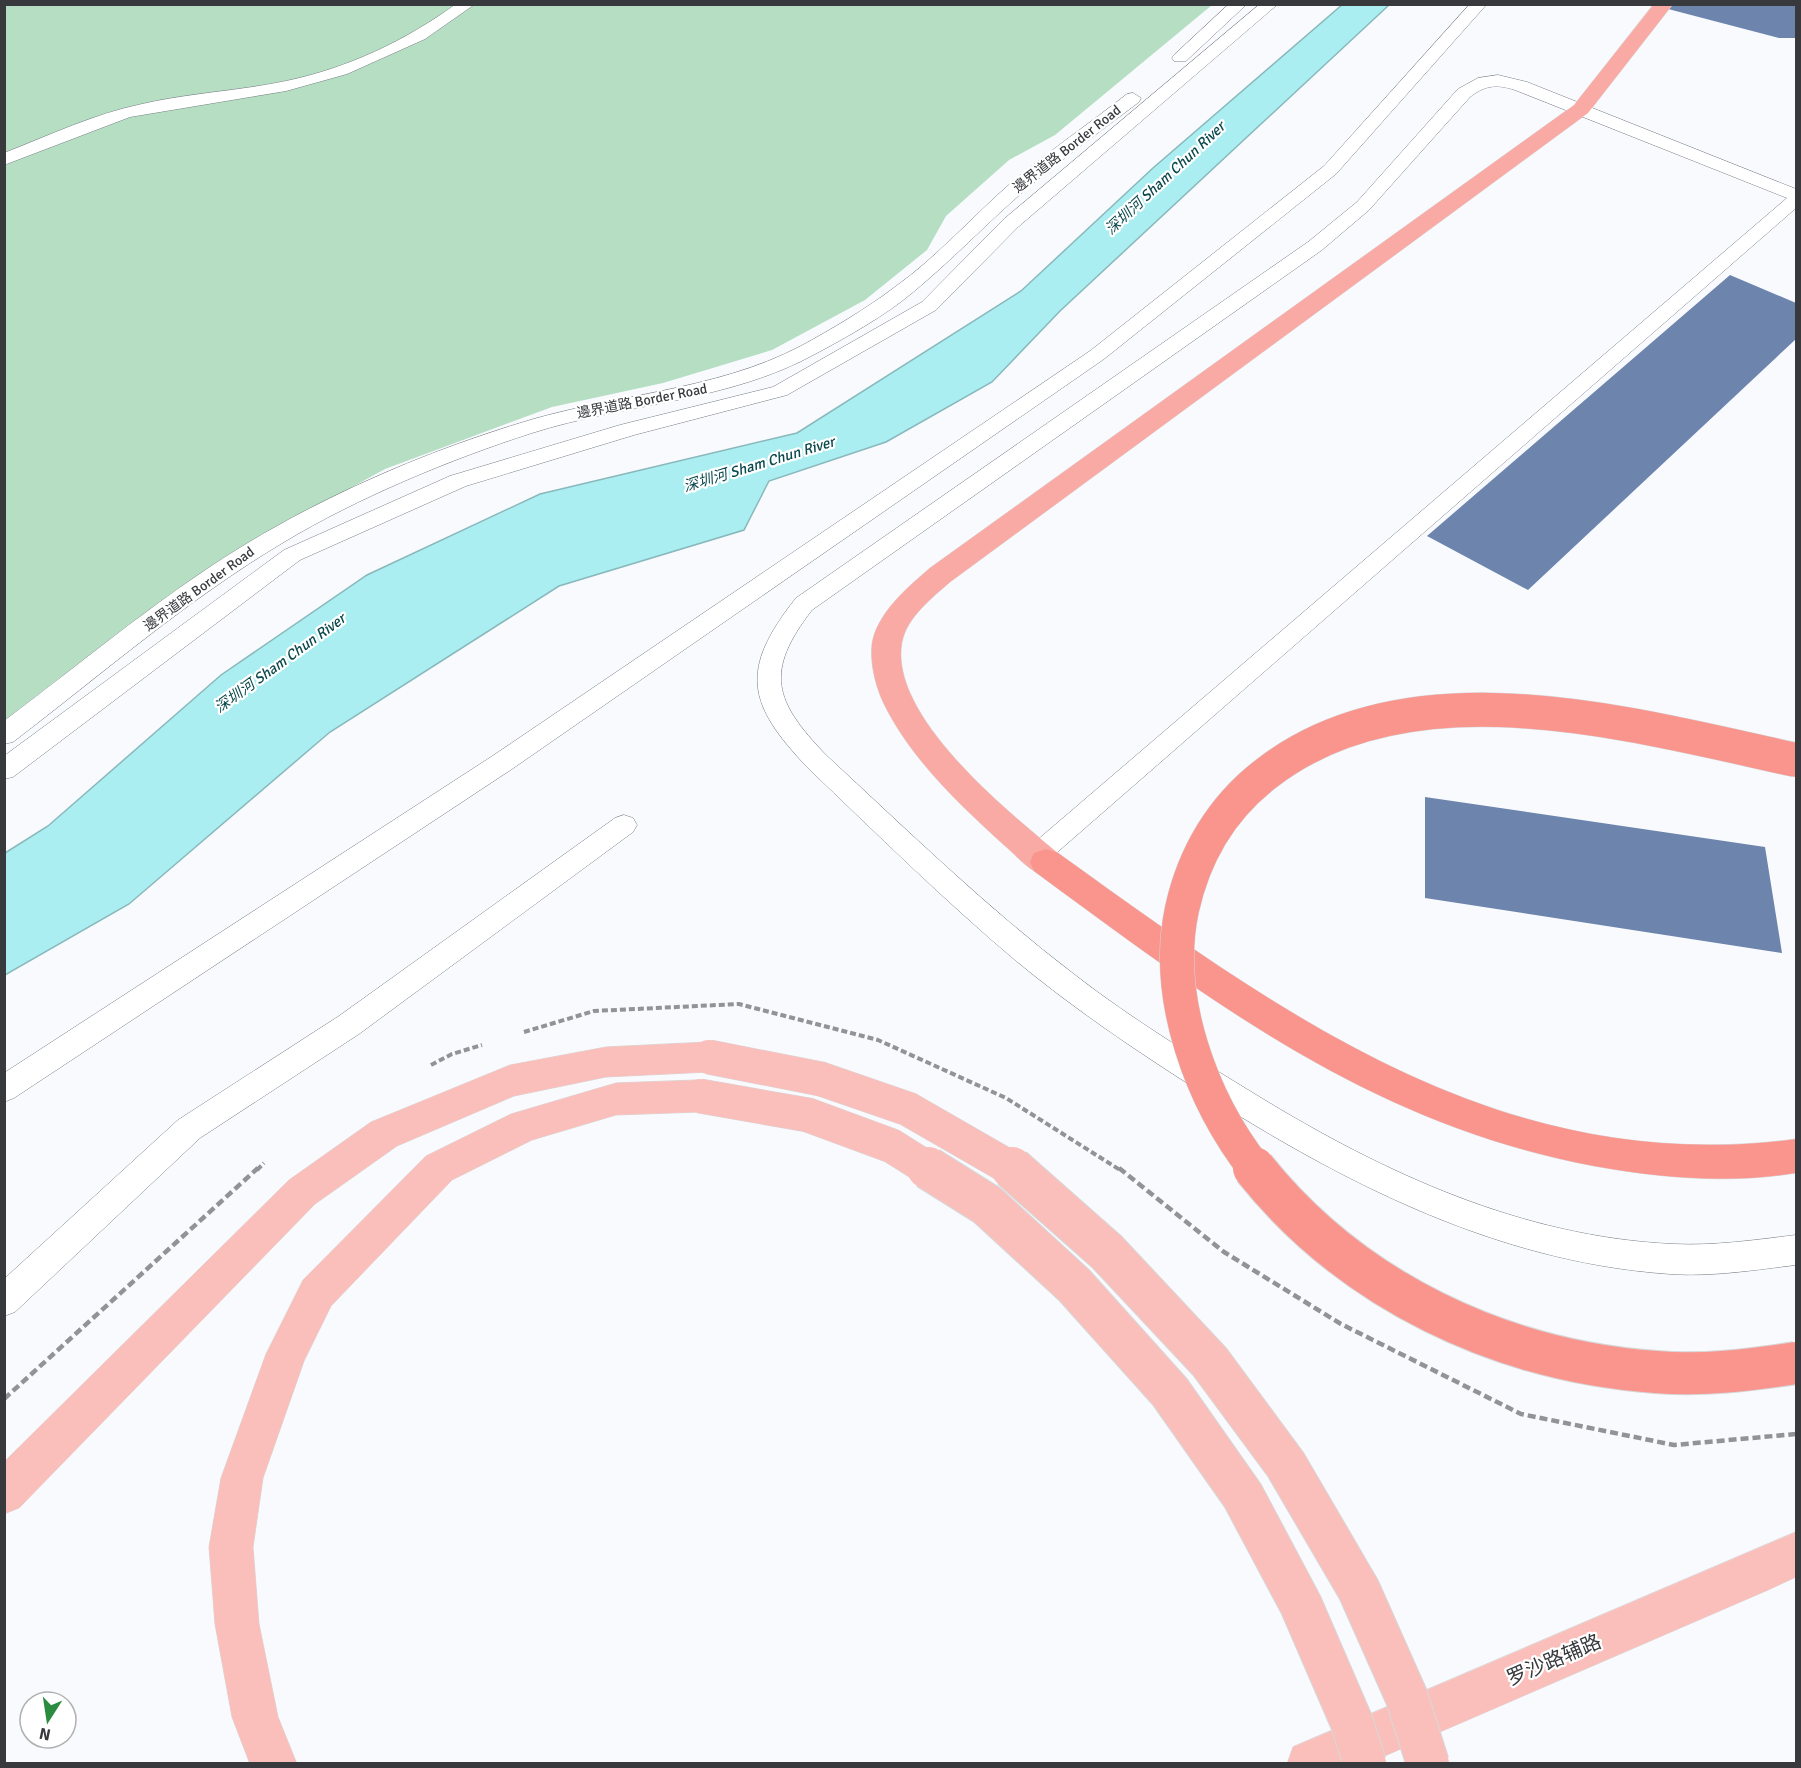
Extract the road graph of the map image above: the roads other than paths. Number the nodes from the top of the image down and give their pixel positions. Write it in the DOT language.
graph roads {
  1 [pos="467,4"];
  2 [pos="1239,4"];
  3 [pos="1270,4"];
  4 [pos="1479,4"];
  5 [pos="1665,4"];
  6 [pos="1581,109"];
  7 [pos="4,160"];
  8 [pos="1797,197"];
  9 [pos="4,735"];
  10 [pos="1797,760"];
  11 [pos="4,770"];
  12 [pos="624,825"];
  13 [pos="1041,859"];
  14 [pos="4,1089"];
  15 [pos="1797,1156"];
  16 [pos="1797,1250"];
  17 [pos="4,1301"];
  18 [pos="1797,1363"];
  19 [pos="4,1493"];
  20 [pos="1797,1554"];
  21 [pos="274,1764"];
  22 [pos="1310,1764"];
  23 [pos="1365,1764"];
  24 [pos="1428,1764"];
  1 -- 7 [label="lane"];
  2 -- 9 [label="lane, 邊界道路 Border Road"];
  3 -- 11 [label="lane"];
  4 -- 14 [label="lane"];
  5 -- 6 [label="highway"];
  6 -- 8 [label="lane"];
  6 -- 13 [label="highway"];
  6 -- 16 [label="lane"];
  8 -- 13 [label="lane"];
  10 -- 18 [label="highway, bridge"];
  12 -- 17 [label="lane"];
  13 -- 15 [label="highway"];
  19 -- 24 [label="main road, bridge"];
  20 -- 22 [label="main road, 罗沙路辅路"];
  21 -- 23 [label="main road, bridge"];
}
